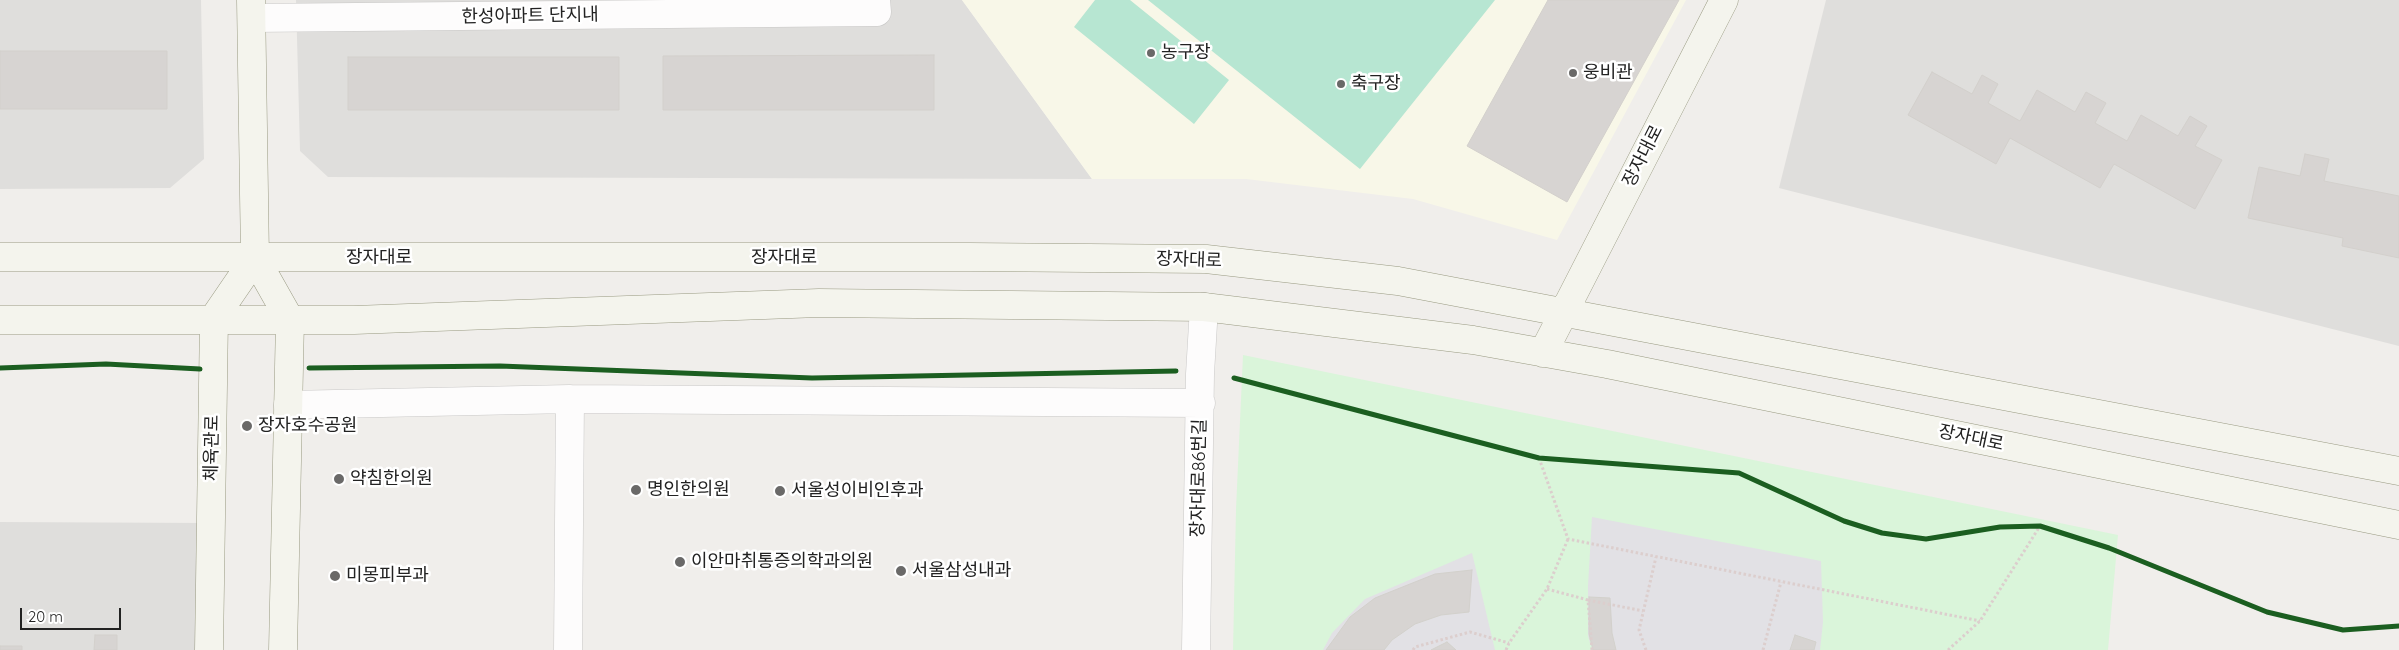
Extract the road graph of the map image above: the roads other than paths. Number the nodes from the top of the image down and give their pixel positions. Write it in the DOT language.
graph roads {
  1 [pos="876,0"];
  2 [pos="1724,0"];
  3 [pos="252,9"];
  4 [pos="429,9"];
  5 [pos="0,257"];
  6 [pos="255,258"];
  7 [pos="1204,307"];
  8 [pos="1564,313"];
  9 [pos="214,318"];
  10 [pos="0,320"];
  11 [pos="290,320"];
  12 [pos="1543,353"];
  13 [pos="570,399"];
  14 [pos="1201,403"];
  15 [pos="288,405"];
  16 [pos="2399,471"];
  17 [pos="2399,526"];
  18 [pos="209,650"];
  19 [pos="283,650"];
  20 [pos="568,650"];
  21 [pos="1196,650"];
  1 -- 4 [label="street, 한성아파트 단지내"];
  2 -- 8 [label="street, 장자대로"];
  3 -- 4 [label="street"];
  3 -- 6 [label="street"];
  5 -- 6 [label="street, 장자대로"];
  6 -- 8 [label="street, 장자대로"];
  6 -- 9 [label="street"];
  6 -- 11 [label="street"];
  7 -- 11 [label="street, 장자대로"];
  7 -- 12 [label="street, 장자대로"];
  7 -- 14 [label="street, 장자대로86번길"];
  8 -- 12 [label="street, 장자대로"];
  8 -- 16 [label="street, 장자대로"];
  9 -- 10 [label="street, 장자대로"];
  9 -- 11 [label="street, 장자대로"];
  9 -- 18 [label="street, 체육관로"];
  11 -- 15 [label="street"];
  12 -- 17 [label="street, 장자대로"];
  13 -- 14 [label="street"];
  13 -- 15 [label="street"];
  13 -- 20 [label="street"];
  14 -- 21 [label="street, 장자대로86번길"];
  15 -- 19 [label="street"];
}
